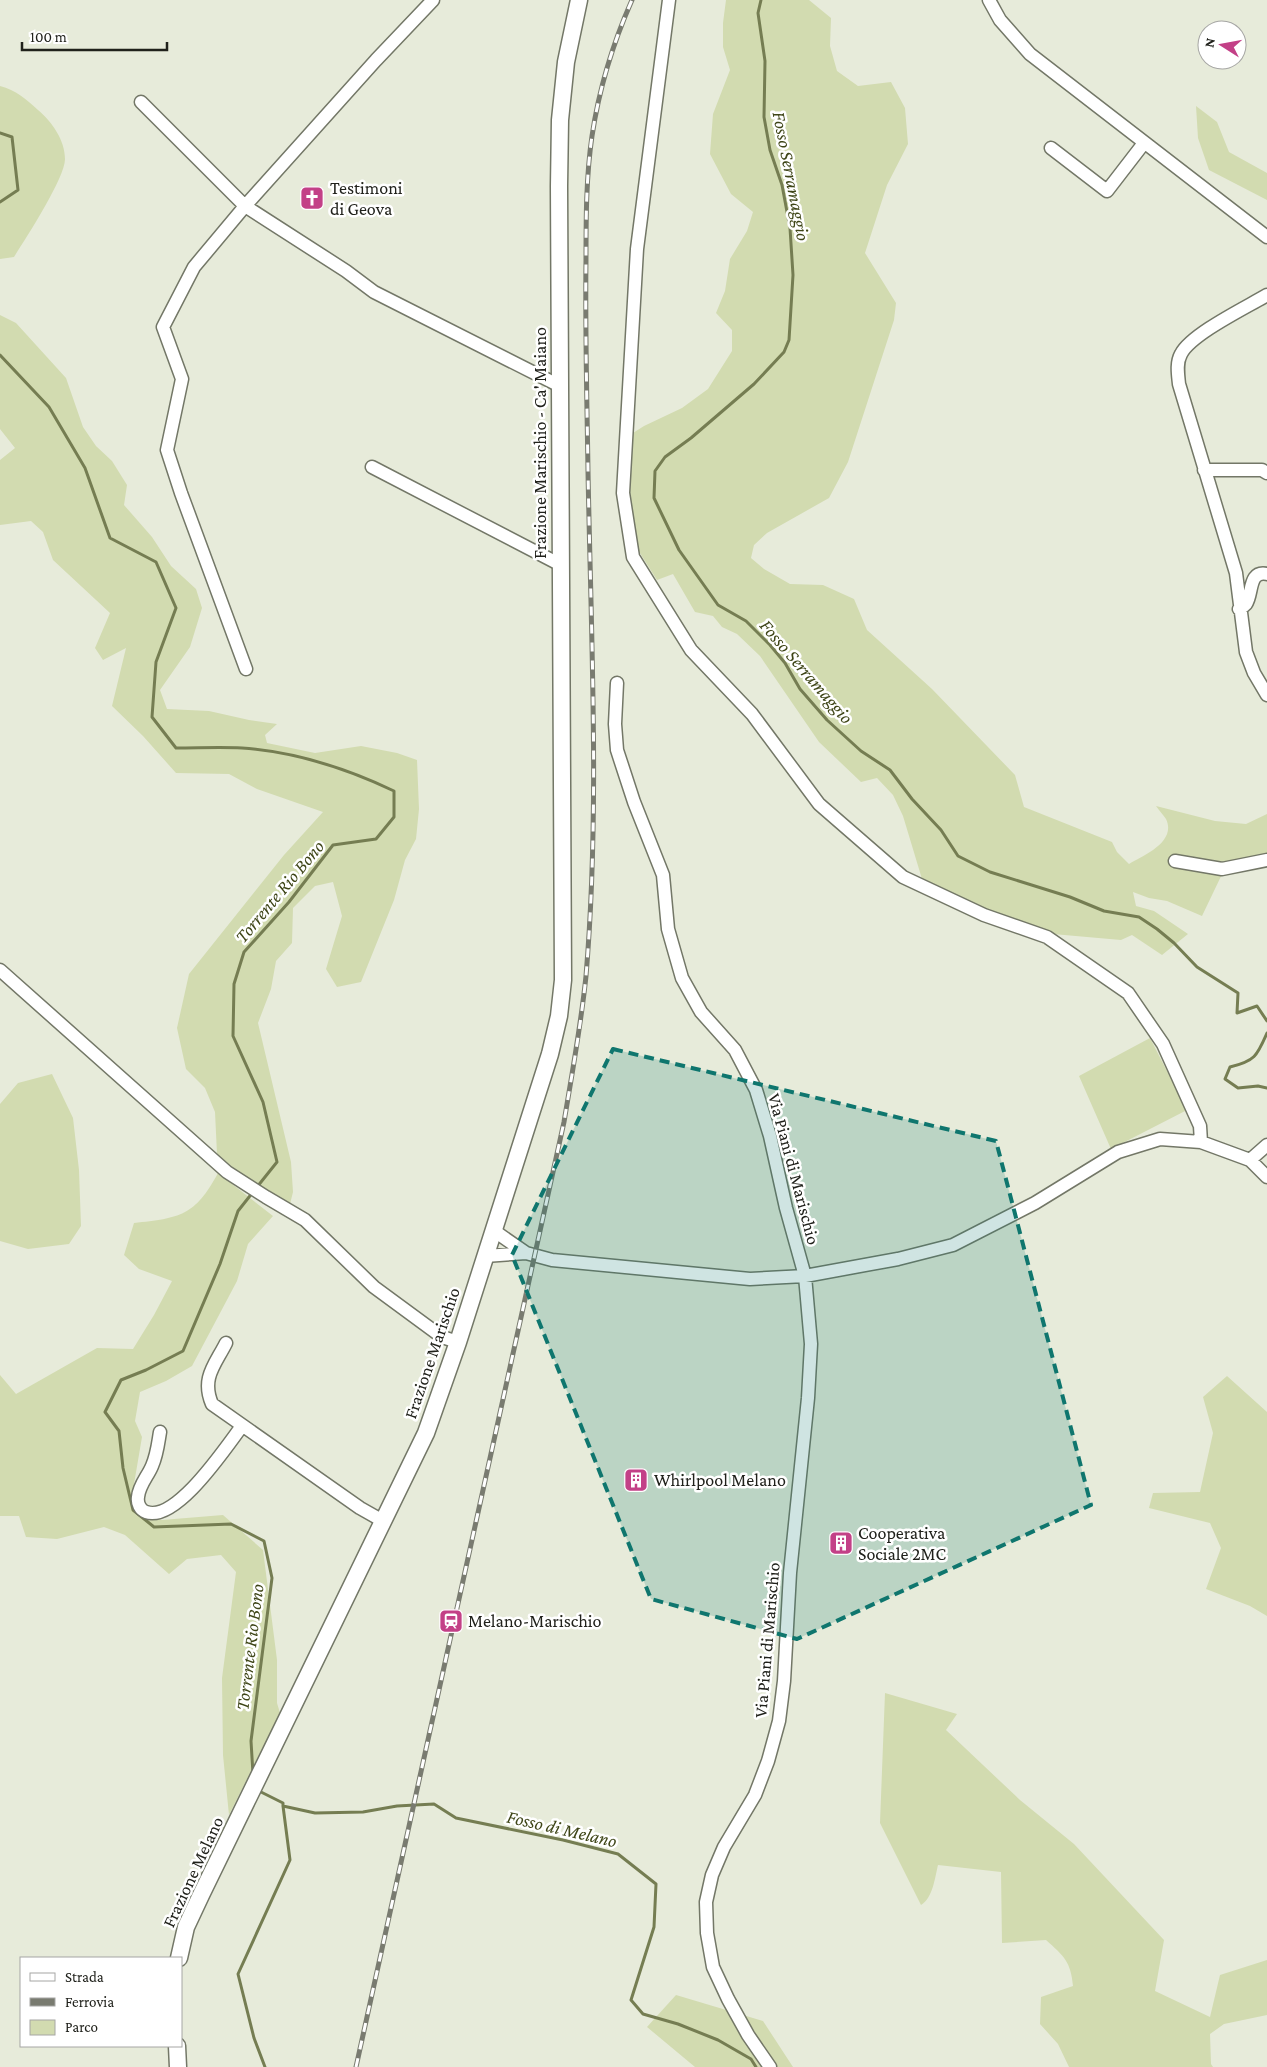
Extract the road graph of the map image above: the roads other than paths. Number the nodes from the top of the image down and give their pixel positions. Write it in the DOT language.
graph roads {
  1 [pos="433,0"];
  2 [pos="580,0"];
  3 [pos="669,0"];
  4 [pos="990,0"];
  5 [pos="140,102"];
  6 [pos="1144,143"];
  7 [pos="1051,148"];
  8 [pos="245,206"];
  9 [pos="1267,236"];
  10 [pos="1267,295"];
  11 [pos="560,386"];
  12 [pos="372,467"];
  13 [pos="1204,470"];
  14 [pos="1267,473"];
  15 [pos="561,565"];
  16 [pos="1267,574"];
  17 [pos="1239,610"];
  18 [pos="246,669"];
  19 [pos="617,683"];
  20 [pos="1267,694"];
  21 [pos="1267,860"];
  22 [pos="1175,861"];
  23 [pos="562,887"];
  24 [pos="0,970"];
  25 [pos="1201,1142"];
  26 [pos="1267,1145"];
  27 [pos="1250,1160"];
  28 [pos="1267,1177"];
  29 [pos="493,1230"];
  30 [pos="526,1252"];
  31 [pos="485,1256"];
  32 [pos="805,1276"];
  33 [pos="226,1342"];
  34 [pos="458,1342"];
  35 [pos="242,1426"];
  36 [pos="160,1432"];
  37 [pos="382,1521"];
  38 [pos="246,1803"];
  39 [pos="179,1957"];
  40 [pos="177,2047"];
  41 [pos="178,2067"];
  42 [pos="770,2067"];
  1 -- 8 [label="street"];
  2 -- 11 [label="main road, Frazione Marischio - Ca' Maiano"];
  3 -- 25 [label="street"];
  4 -- 6 [label="street"];
  5 -- 8 [label="street"];
  6 -- 7 [label="street"];
  6 -- 9 [label="street"];
  8 -- 11 [label="street"];
  8 -- 18 [label="street"];
  10 -- 13 [label="street"];
  11 -- 15 [label="main road, Frazione Marischio - Ca' Maiano"];
  12 -- 15 [label="street"];
  13 -- 14 [label="street"];
  13 -- 17 [label="street"];
  15 -- 23 [label="main road, Frazione Marischio - Ca' Maiano"];
  16 -- 17 [label="street"];
  17 -- 20 [label="street"];
  19 -- 32 [label="street, Via Piani di Marischio"];
  21 -- 22 [label="street"];
  23 -- 29 [label="main road, Frazione Marischio"];
  24 -- 34 [label="street"];
  25 -- 27 [label="street"];
  25 -- 32 [label="street"];
  26 -- 27 [label="street"];
  27 -- 28 [label="street"];
  29 -- 30 [label="street"];
  29 -- 31 [label="main road, Frazione Marischio"];
  30 -- 31 [label="street"];
  30 -- 32 [label="street"];
  31 -- 34 [label="main road, Frazione Marischio"];
  32 -- 42 [label="street, Via Piani di Marischio"];
  33 -- 35 [label="street"];
  34 -- 37 [label="main road, Frazione Marischio"];
  35 -- 36 [label="street"];
  35 -- 37 [label="street"];
  37 -- 38 [label="main road, Frazione Marischio"];
  38 -- 39 [label="main road, Frazione Melano"];
  40 -- 41 [label="main road"];
}
